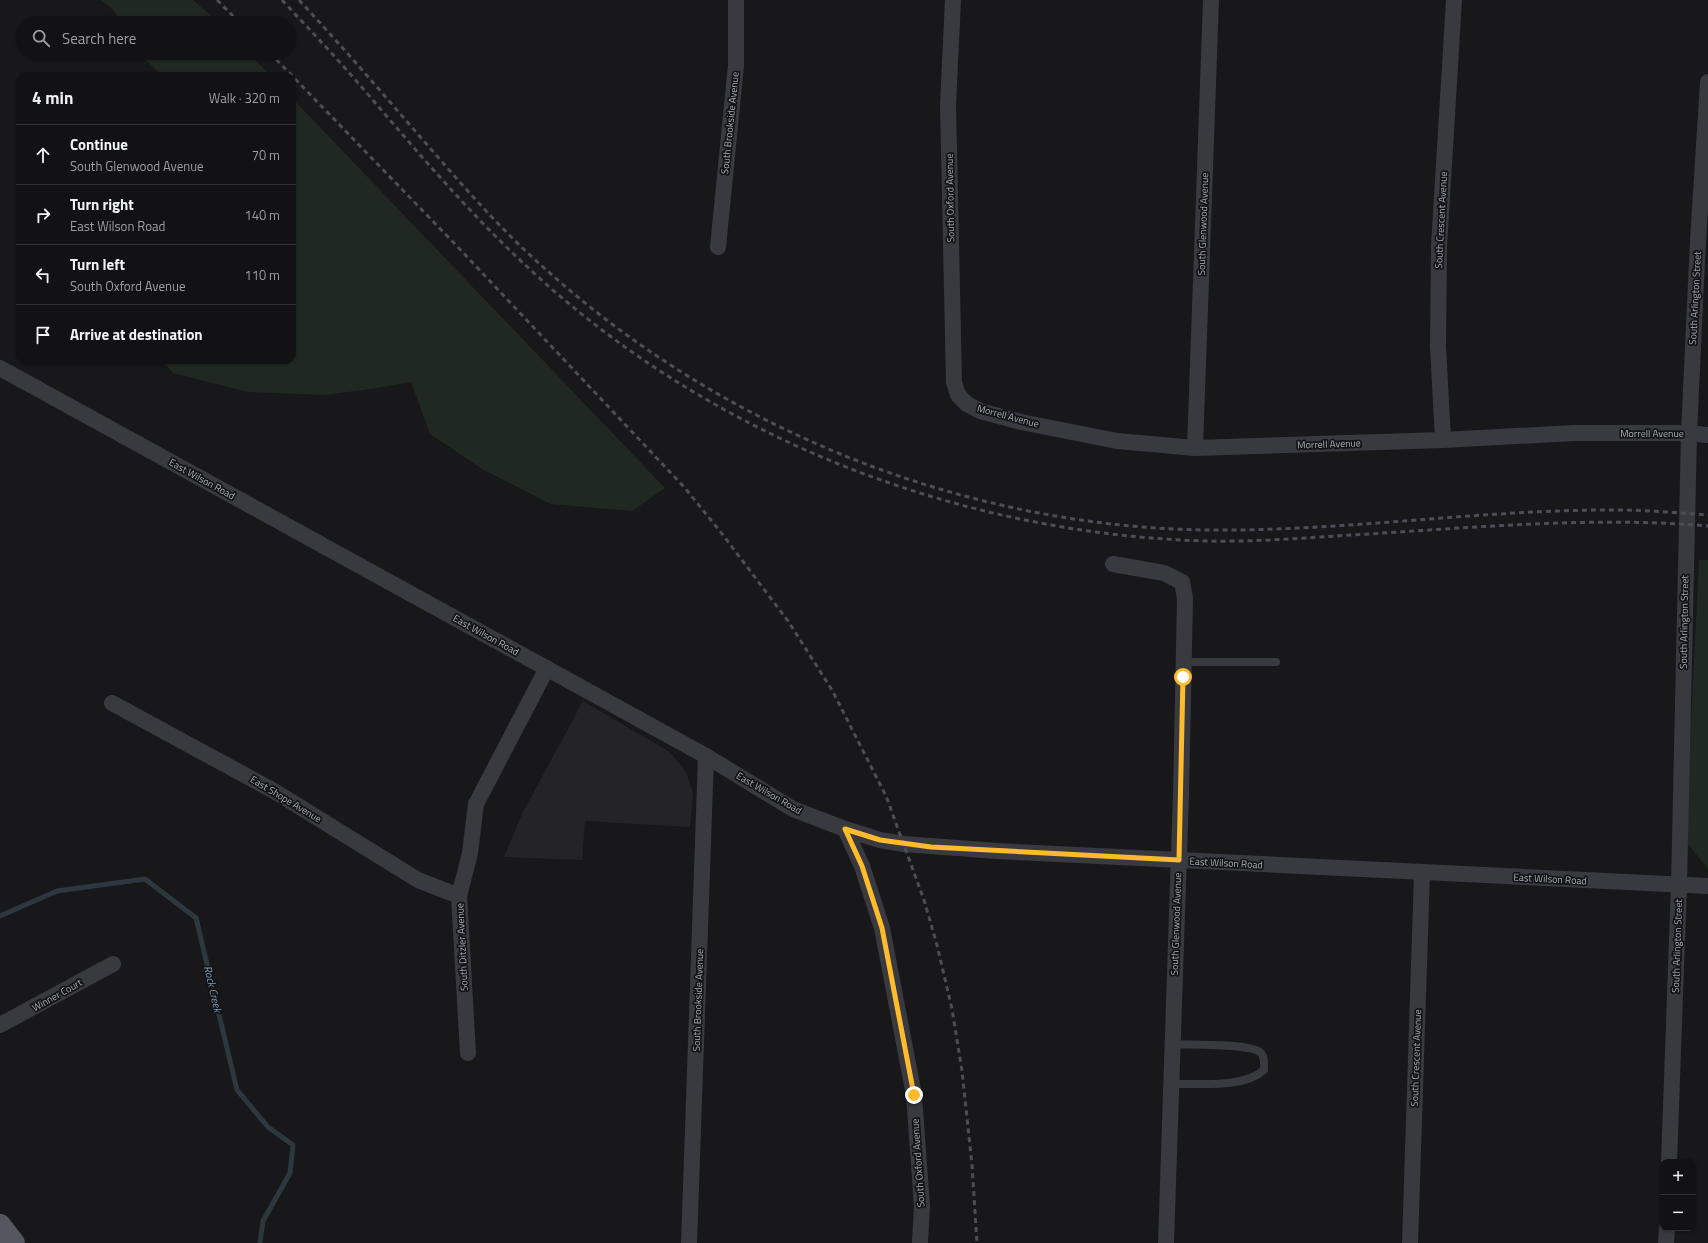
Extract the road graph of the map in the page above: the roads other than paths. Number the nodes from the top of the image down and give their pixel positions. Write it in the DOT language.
graph roads {
  1 [pos="736,0"];
  2 [pos="953,0"];
  3 [pos="1211,0"];
  4 [pos="1454,0"];
  5 [pos="1708,82"];
  6 [pos="718,247"];
  7 [pos="0,368"];
  8 [pos="958,395"];
  9 [pos="1689,433"];
  10 [pos="1708,435"];
  11 [pos="1442,440"];
  12 [pos="1195,448"];
  13 [pos="1113,564"];
  14 [pos="1183,662"];
  15 [pos="1276,662"];
  16 [pos="547,668"];
  17 [pos="112,703"];
  18 [pos="706,756"];
  19 [pos="845,829"];
  20 [pos="1179,860"];
  21 [pos="1422,872"];
  22 [pos="1679,885"];
  23 [pos="1708,886"];
  24 [pos="459,896"];
  25 [pos="113,964"];
  26 [pos="0,1026"];
  27 [pos="1172,1044"];
  28 [pos="468,1053"];
  29 [pos="1171,1084"];
  30 [pos="1669,1159"];
  31 [pos="0,1224"];
  32 [pos="1667,1231"];
  33 [pos="14,1243"];
  34 [pos="689,1243"];
  35 [pos="920,1243"];
  36 [pos="1166,1243"];
  37 [pos="1410,1243"];
  38 [pos="1666,1243"];
  1 -- 6 [label="street, South Brookside Avenue"];
  2 -- 8 [label="street, South Oxford Avenue"];
  3 -- 12 [label="street, South Glenwood Avenue"];
  4 -- 11 [label="street, South Crescent Avenue"];
  5 -- 9 [label="street, South Arlington Street"];
  7 -- 16 [label="street, East Wilson Road"];
  8 -- 12 [label="street, Morrell Avenue"];
  9 -- 10 [label="street, Morrell Avenue"];
  9 -- 11 [label="street, Morrell Avenue"];
  9 -- 22 [label="street, South Arlington Street"];
  11 -- 12 [label="street, Morrell Avenue"];
  13 -- 14 [label="street, South Glenwood Avenue"];
  14 -- 15 [label="lane"];
  14 -- 20 [label="street, South Glenwood Avenue"];
  16 -- 18 [label="street, East Wilson Road"];
  16 -- 24 [label="street, South Ditzler Avenue"];
  17 -- 24 [label="street, East Shope Avenue"];
  18 -- 19 [label="street, East Wilson Road"];
  18 -- 34 [label="street, South Brookside Avenue"];
  19 -- 20 [label="street, East Wilson Road"];
  19 -- 35 [label="street, South Oxford Avenue"];
  20 -- 21 [label="street, East Wilson Road"];
  20 -- 27 [label="street, South Glenwood Avenue"];
  21 -- 22 [label="street, East Wilson Road"];
  21 -- 37 [label="street, South Crescent Avenue"];
  22 -- 23 [label="street, East Wilson Road"];
  22 -- 30 [label="street, South Arlington Street"];
  24 -- 28 [label="street, South Ditzler Avenue"];
  25 -- 26 [label="street, Winner Court"];
  27 -- 29 [label="street, South Glenwood Avenue"];
  27 -- 29 [label="lane"];
  29 -- 36 [label="street, South Glenwood Avenue"];
  31 -- 33 [label="main road"];
  32 -- 38 [label="street"];
}
